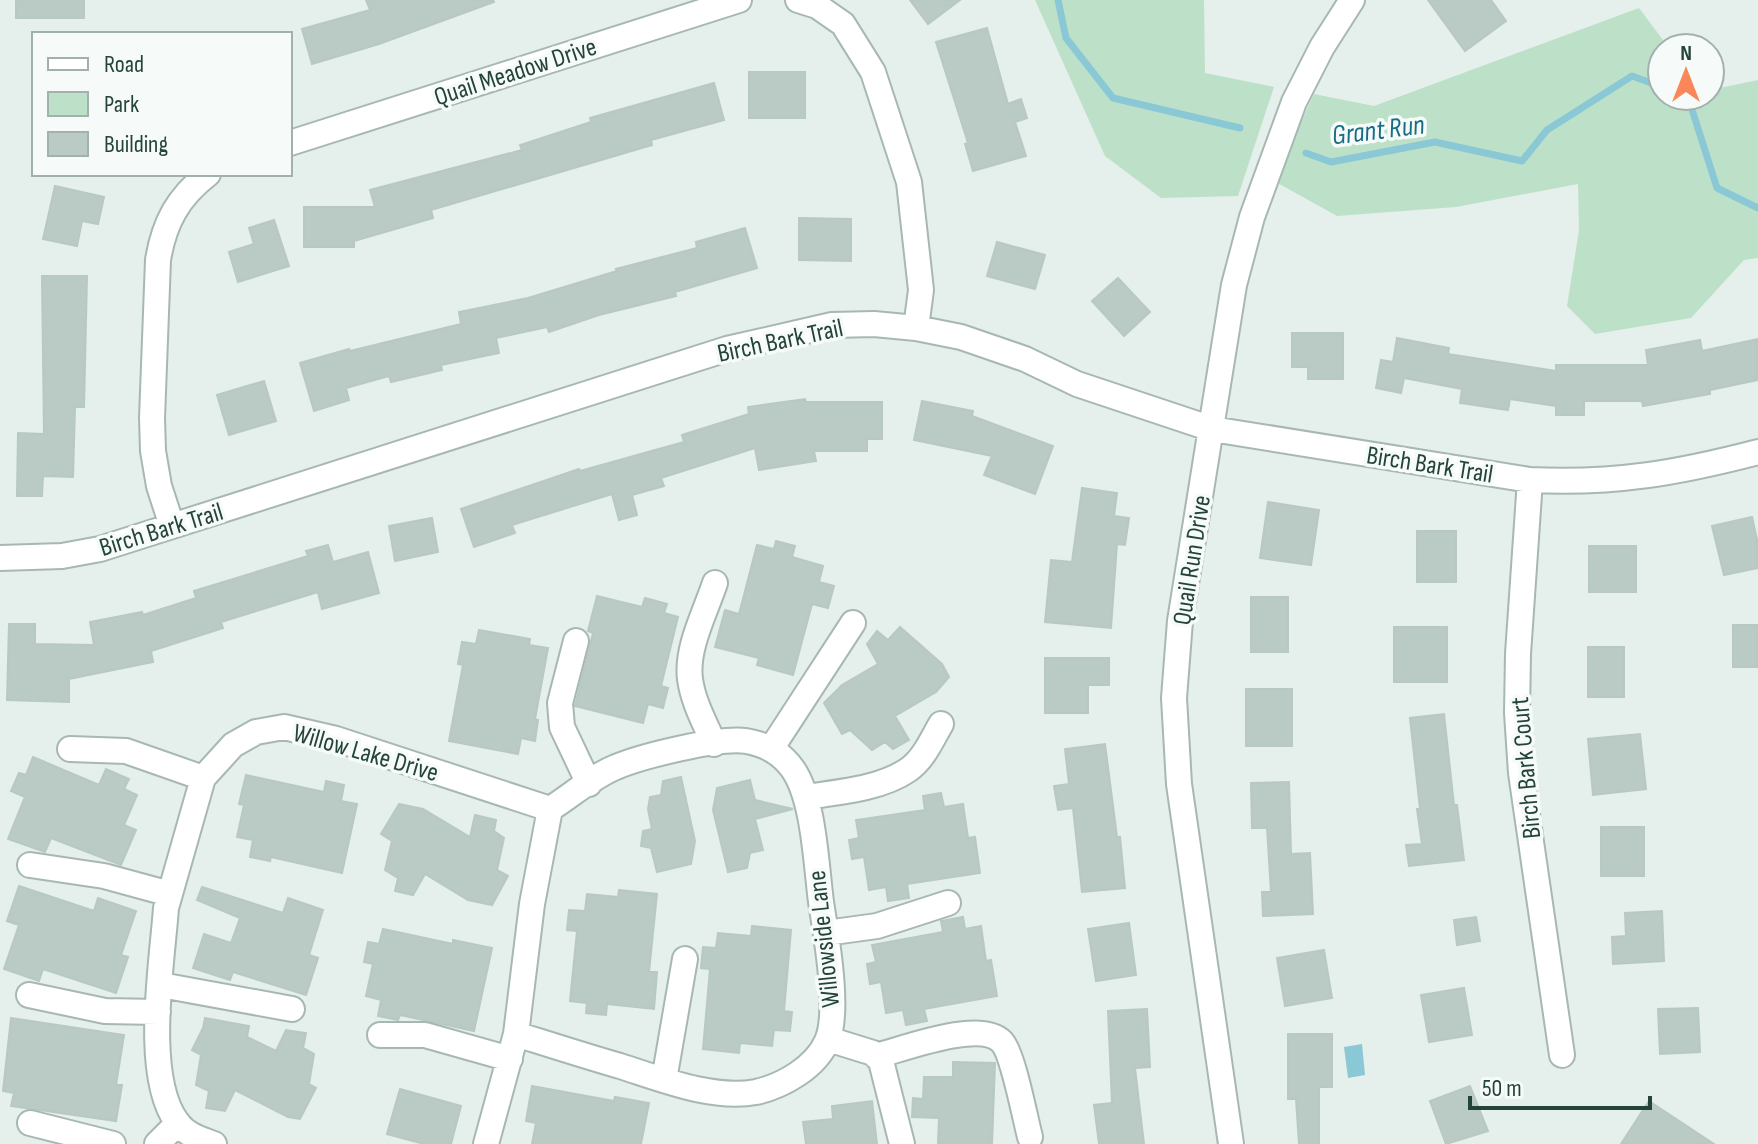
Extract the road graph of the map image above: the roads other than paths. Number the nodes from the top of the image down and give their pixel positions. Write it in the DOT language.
graph roads {
  1 [pos="739,0"];
  2 [pos="798,0"];
  3 [pos="1352,0"];
  4 [pos="292,142"];
  5 [pos="206,176"];
  6 [pos="916,328"];
  7 [pos="1212,429"];
  8 [pos="1758,452"];
  9 [pos="1530,480"];
  10 [pos="172,526"];
  11 [pos="0,558"];
  12 [pos="715,583"];
  13 [pos="853,623"];
  14 [pos="576,641"];
  15 [pos="941,724"];
  16 [pos="714,744"];
  17 [pos="70,749"];
  18 [pos="771,749"];
  19 [pos="203,778"];
  20 [pos="589,784"];
  21 [pos="806,797"];
  22 [pos="550,809"];
  23 [pos="30,865"];
  24 [pos="170,894"];
  25 [pos="948,903"];
  26 [pos="826,933"];
  27 [pos="685,959"];
  28 [pos="161,985"];
  29 [pos="29,995"];
  30 [pos="292,1009"];
  31 [pos="158,1012"];
  32 [pos="516,1034"];
  33 [pos="380,1035"];
  34 [pos="828,1039"];
  35 [pos="1562,1055"];
  36 [pos="876,1056"];
  37 [pos="510,1059"];
  38 [pos="664,1080"];
  39 [pos="30,1123"];
  40 [pos="178,1123"];
  41 [pos="1030,1137"];
  42 [pos="113,1144"];
  43 [pos="157,1144"];
  44 [pos="214,1144"];
  45 [pos="486,1144"];
  46 [pos="902,1144"];
  47 [pos="1231,1144"];
  1 -- 4 [label="street, Quail Meadow Drive"];
  2 -- 6 [label="street"];
  3 -- 7 [label="street, Quail Run Drive"];
  5 -- 10 [label="street"];
  6 -- 7 [label="street, Birch Bark Trail"];
  6 -- 10 [label="street, Birch Bark Trail"];
  7 -- 9 [label="street, Birch Bark Trail"];
  7 -- 47 [label="street, Quail Run Drive"];
  8 -- 9 [label="street, Birch Bark Trail"];
  9 -- 35 [label="street, Birch Bark Court"];
  10 -- 11 [label="street, Birch Bark Trail"];
  12 -- 16 [label="street"];
  13 -- 18 [label="street"];
  14 -- 20 [label="street"];
  15 -- 21 [label="street"];
  16 -- 18 [label="street"];
  16 -- 20 [label="street"];
  17 -- 19 [label="street"];
  18 -- 21 [label="street, Willowside Lane"];
  19 -- 22 [label="street, Willow Lake Drive"];
  19 -- 24 [label="street, Willow Lake Drive"];
  20 -- 22 [label="street"];
  21 -- 26 [label="street, Willowside Lane"];
  22 -- 32 [label="street"];
  23 -- 24 [label="street"];
  24 -- 28 [label="street, Willow Lake Drive"];
  25 -- 26 [label="street"];
  26 -- 34 [label="street, Willowside Lane"];
  27 -- 38 [label="street"];
  28 -- 30 [label="street"];
  28 -- 31 [label="street, Willow Lake Drive"];
  29 -- 31 [label="street"];
  31 -- 40 [label="street, Willow Lake Drive"];
  32 -- 37 [label="street"];
  32 -- 38 [label="street, Willowside Lane"];
  33 -- 37 [label="street"];
  34 -- 36 [label="street"];
  34 -- 38 [label="street, Willowside Lane"];
  36 -- 41 [label="street"];
  36 -- 46 [label="street"];
  37 -- 45 [label="street"];
  39 -- 42 [label="street"];
  40 -- 43 [label="street"];
  40 -- 44 [label="street"];
}
